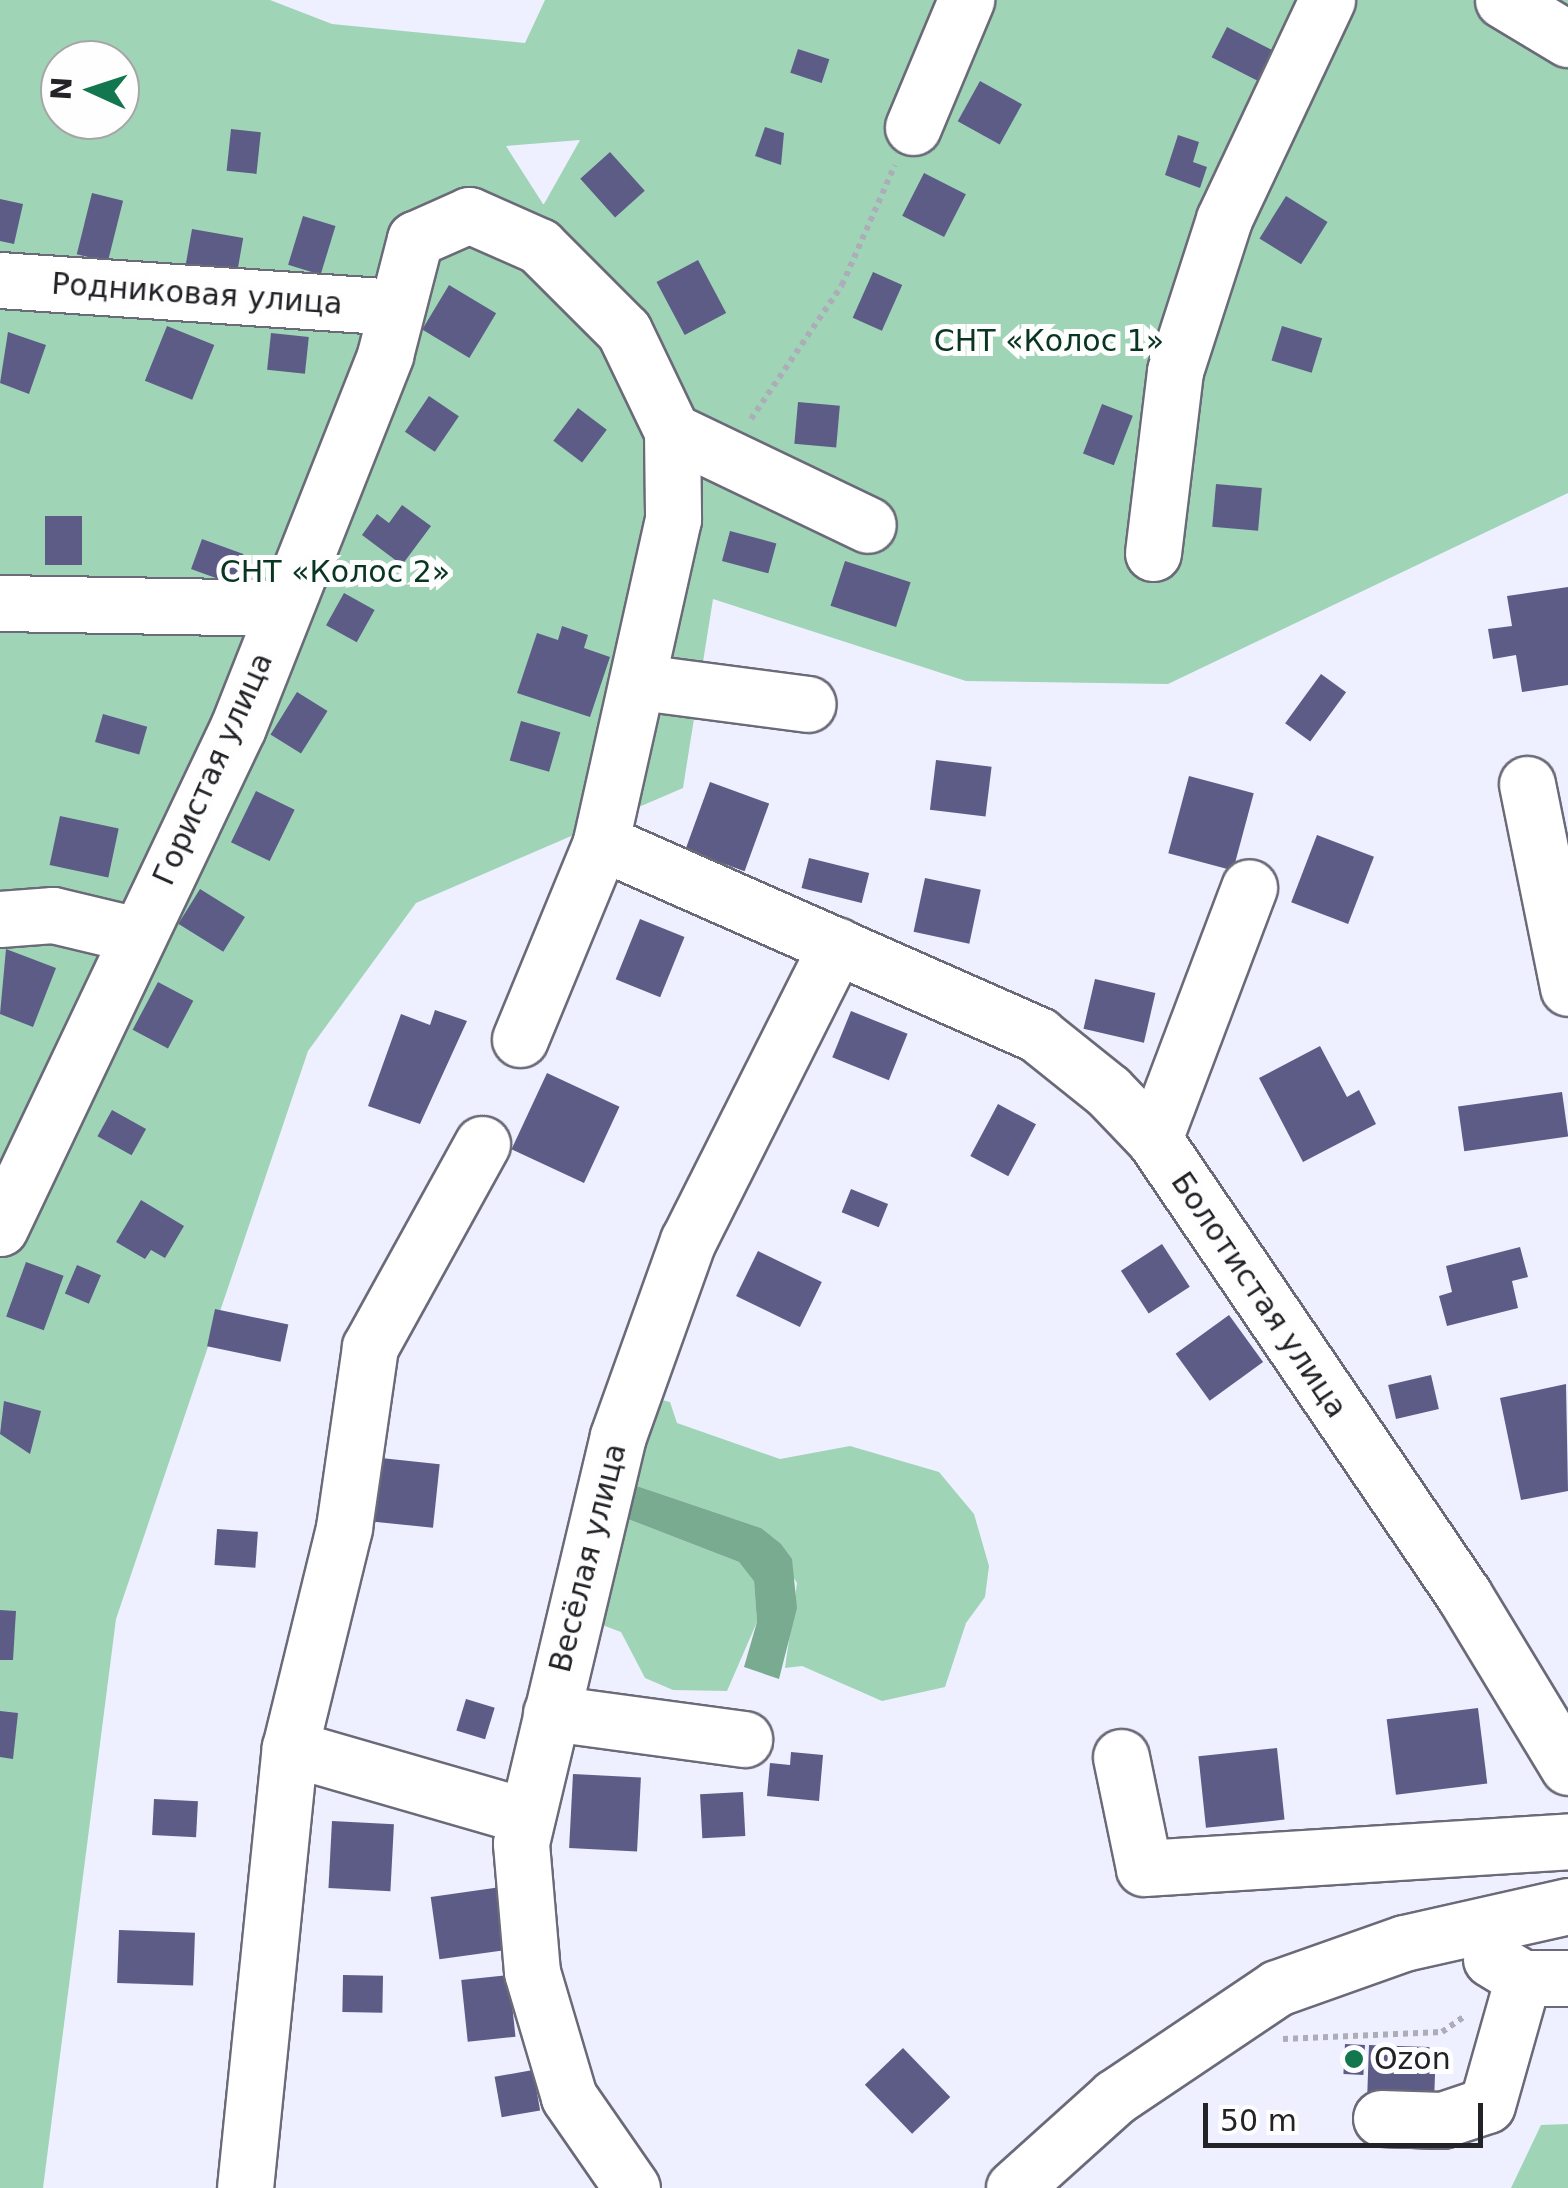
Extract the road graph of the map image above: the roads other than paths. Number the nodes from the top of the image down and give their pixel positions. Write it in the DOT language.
graph roads {
  1 [pos="966,0"];
  2 [pos="1327,0"];
  3 [pos="1503,0"];
  4 [pos="1567,35"];
  5 [pos="912,127"];
  6 [pos="0,280"];
  7 [pos="393,307"];
  8 [pos="672,431"];
  9 [pos="868,524"];
  10 [pos="1153,552"];
  11 [pos="0,603"];
  12 [pos="282,608"];
  13 [pos="641,682"];
  14 [pos="808,704"];
  15 [pos="1527,784"];
  16 [pos="601,842"];
  17 [pos="1249,887"];
  18 [pos="0,919"];
  19 [pos="136,936"];
  20 [pos="837,945"];
  21 [pos="1568,988"];
  22 [pos="520,1039"];
  23 [pos="1154,1139"];
  24 [pos="482,1144"];
  25 [pos="0,1228"];
  26 [pos="551,1712"];
  27 [pos="744,1739"];
  28 [pos="290,1748"];
  29 [pos="1122,1757"];
  30 [pos="1568,1767"];
  31 [pos="525,1816"];
  32 [pos="1568,1841"];
  33 [pos="1568,1906"];
  34 [pos="1474,1926"];
  35 [pos="1545,1978"];
  36 [pos="1381,2118"];
  37 [pos="246,2188"];
  38 [pos="632,2188"];
  39 [pos="1014,2188"];
  1 -- 5 [label="street"];
  2 -- 10 [label="street"];
  3 -- 4 [label="street"];
  6 -- 7 [label="street, Родниковая улица"];
  7 -- 8 [label="street, Гористая улица"];
  7 -- 12 [label="street, Гористая улица"];
  8 -- 9 [label="street"];
  8 -- 13 [label="street"];
  11 -- 12 [label="street"];
  12 -- 19 [label="street, Гористая улица"];
  13 -- 14 [label="street"];
  13 -- 16 [label="street"];
  15 -- 21 [label="street"];
  16 -- 20 [label="street, Болотистая улица"];
  16 -- 22 [label="street"];
  17 -- 23 [label="street"];
  18 -- 19 [label="street"];
  19 -- 25 [label="street, Гористая улица"];
  20 -- 23 [label="street, Болотистая улица"];
  20 -- 26 [label="street, Весёлая улица"];
  23 -- 30 [label="street, Болотистая улица"];
  24 -- 28 [label="street"];
  26 -- 27 [label="street"];
  26 -- 31 [label="street, Весёлая улица"];
  28 -- 31 [label="street"];
  28 -- 37 [label="street"];
  29 -- 32 [label="street"];
  31 -- 38 [label="street, Весёлая улица"];
  33 -- 34 [label="street"];
  34 -- 35 [label="street"];
  34 -- 39 [label="street"];
  35 -- 36 [label="street"];
}
